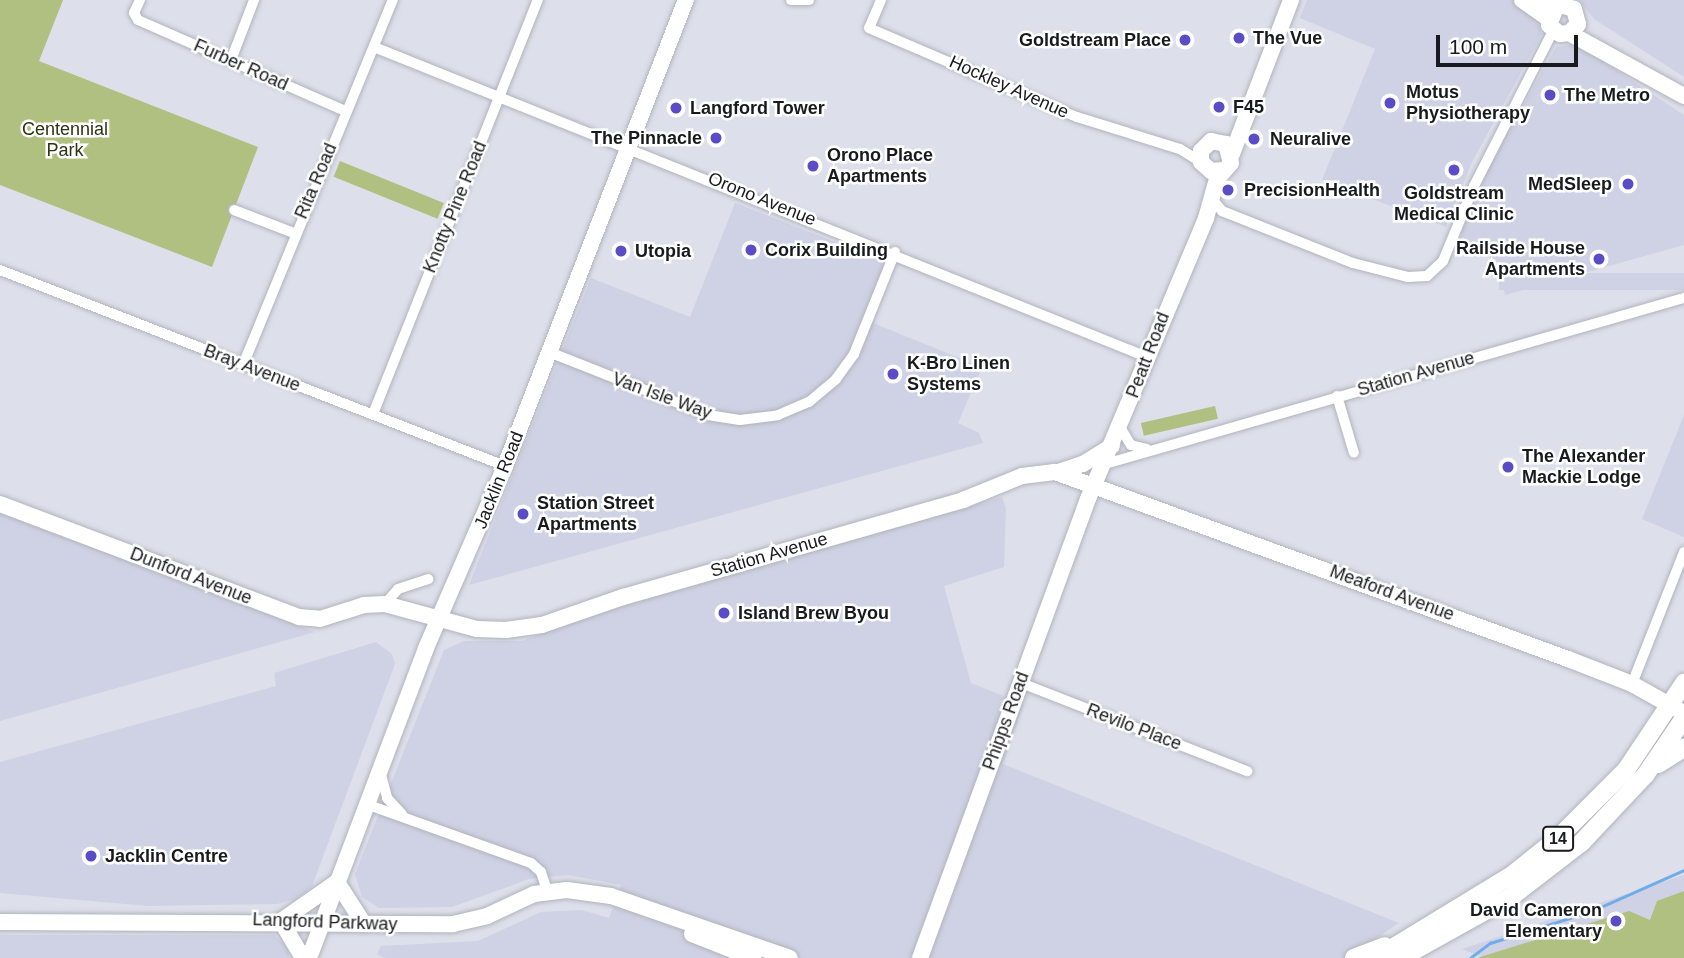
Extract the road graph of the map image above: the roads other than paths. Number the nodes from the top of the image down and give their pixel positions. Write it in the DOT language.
graph roads {
  1 [pos="140,0"];
  2 [pos="254,0"];
  3 [pos="393,0"];
  4 [pos="538,0"];
  5 [pos="686,0"];
  6 [pos="881,0"];
  7 [pos="1291,0"];
  8 [pos="1522,0"];
  9 [pos="1558,21"];
  10 [pos="374,47"];
  11 [pos="232,60"];
  12 [pos="1255,84"];
  13 [pos="499,94"];
  14 [pos="1684,96"];
  15 [pos="345,111"];
  16 [pos="1210,142"];
  17 [pos="626,145"];
  18 [pos="1180,149"];
  19 [pos="1232,154"];
  20 [pos="1204,166"];
  21 [pos="1223,170"];
  22 [pos="234,210"];
  23 [pos="1210,213"];
  24 [pos="294,233"];
  25 [pos="895,252"];
  26 [pos="0,270"];
  27 [pos="1684,298"];
  28 [pos="549,352"];
  29 [pos="1147,357"];
  30 [pos="243,365"];
  31 [pos="1337,396"];
  32 [pos="373,414"];
  33 [pos="1120,427"];
  34 [pos="1113,445"];
  35 [pos="1147,449"];
  36 [pos="1354,453"];
  37 [pos="1105,464"];
  38 [pos="505,466"];
  39 [pos="1055,472"];
  40 [pos="1094,486"];
  41 [pos="0,504"];
  42 [pos="1684,552"];
  43 [pos="428,579"];
  44 [pos="385,604"];
  45 [pos="440,619"];
  46 [pos="1021,683"];
  47 [pos="1684,683"];
  48 [pos="1632,684"];
  49 [pos="1680,712"];
  50 [pos="1684,748"];
  51 [pos="379,770"];
  52 [pos="1247,771"];
  53 [pos="1646,774"];
  54 [pos="366,804"];
  55 [pos="404,816"];
  56 [pos="337,882"];
  57 [pos="547,891"];
  58 [pos="641,908"];
  59 [pos="281,921"];
  60 [pos="0,922"];
  61 [pos="322,922"];
  62 [pos="364,924"];
  63 [pos="1411,937"];
  64 [pos="303,958"];
  65 [pos="309,958"];
  66 [pos="753,958"];
  67 [pos="790,958"];
  68 [pos="920,958"];
  69 [pos="1354,958"];
  70 [pos="1376,958"];
  71 [pos="1401,958"];
  1 -- 11 [label="street, Furber Road"];
  2 -- 11 [label="street"];
  3 -- 10 [label="street, Rita Road"];
  4 -- 13 [label="street, Knotty Pine Road"];
  5 -- 17 [label="street, Jacklin Road"];
  6 -- 18 [label="street, Hockley Avenue"];
  7 -- 12 [label="street, Peatt Road"];
  8 -- 9 [label="street"];
  9 -- 14 [label="street"];
  9 -- 23 [label="street"];
  10 -- 13 [label="street, Orono Avenue"];
  10 -- 15 [label="street, Rita Road"];
  11 -- 15 [label="street, Furber Road"];
  12 -- 16 [label="street, Peatt Road"];
  12 -- 19 [label="street, Peatt Road"];
  13 -- 17 [label="street, Orono Avenue"];
  13 -- 32 [label="street, Knotty Pine Road"];
  15 -- 24 [label="street, Rita Road"];
  16 -- 18 [label="street, Hockley Avenue"];
  16 -- 19 [label="street"];
  16 -- 20 [label="street, Peatt Road"];
  17 -- 25 [label="street, Orono Avenue"];
  17 -- 28 [label="street, Jacklin Road"];
  18 -- 20 [label="street, Hockley Avenue"];
  19 -- 21 [label="street, Peatt Road"];
  20 -- 21 [label="street"];
  20 -- 23 [label="street, Peatt Road"];
  21 -- 23 [label="street, Peatt Road"];
  22 -- 24 [label="street"];
  23 -- 29 [label="street, Peatt Road"];
  24 -- 30 [label="street, Rita Road"];
  25 -- 28 [label="street, Van Isle Way"];
  25 -- 29 [label="street, Orono Avenue"];
  26 -- 30 [label="street, Bray Avenue"];
  27 -- 31 [label="street, Station Avenue"];
  28 -- 38 [label="street, Jacklin Road"];
  29 -- 33 [label="street, Peatt Road"];
  30 -- 32 [label="street, Bray Avenue"];
  31 -- 35 [label="street, Station Avenue"];
  31 -- 36 [label="street"];
  32 -- 38 [label="street, Bray Avenue"];
  33 -- 34 [label="street, Peatt Road"];
  33 -- 35 [label="street"];
  34 -- 37 [label="street, Peatt Road"];
  34 -- 39 [label="street"];
  35 -- 37 [label="street, Station Avenue"];
  37 -- 40 [label="street, Peatt Road"];
  38 -- 45 [label="street, Jacklin Road"];
  39 -- 40 [label="street, Station Avenue"];
  39 -- 45 [label="street, Station Avenue"];
  40 -- 46 [label="street, Phipps Road"];
  40 -- 48 [label="street, Meaford Avenue"];
  41 -- 44 [label="street, Dunford Avenue"];
  42 -- 48 [label="street"];
  43 -- 44 [label="street, Dunford Avenue"];
  44 -- 45 [label="street, Dunford Avenue"];
  45 -- 51 [label="street, Jacklin Road"];
  46 -- 52 [label="street, Revilo Place"];
  46 -- 68 [label="street, Phipps Road"];
  47 -- 49 [label="main road, 14"];
  48 -- 49 [label="street, Meaford Avenue"];
  49 -- 53 [label="main road, 14"];
  49 -- 63 [label="main road, 14"];
  50 -- 53 [label="main road"];
  51 -- 54 [label="street, Jacklin Road"];
  51 -- 55 [label="street"];
  53 -- 71 [label="main road, 14"];
  54 -- 55 [label="street"];
  54 -- 56 [label="street, Jacklin Road"];
  55 -- 57 [label="street"];
  56 -- 59 [label="street"];
  56 -- 61 [label="street, Jacklin Road"];
  56 -- 62 [label="street"];
  57 -- 58 [label="street, Langford Parkway"];
  57 -- 62 [label="street, Langford Parkway"];
  58 -- 66 [label="street, Langford Parkway"];
  58 -- 67 [label="street, Langford Parkway"];
  59 -- 60 [label="street, Langford Parkway"];
  59 -- 61 [label="street, Langford Parkway"];
  59 -- 64 [label="street"];
  61 -- 62 [label="street, Langford Parkway"];
  61 -- 65 [label="street, Jacklin Road"];
  63 -- 69 [label="main road"];
  63 -- 70 [label="main road, 14"];
}
